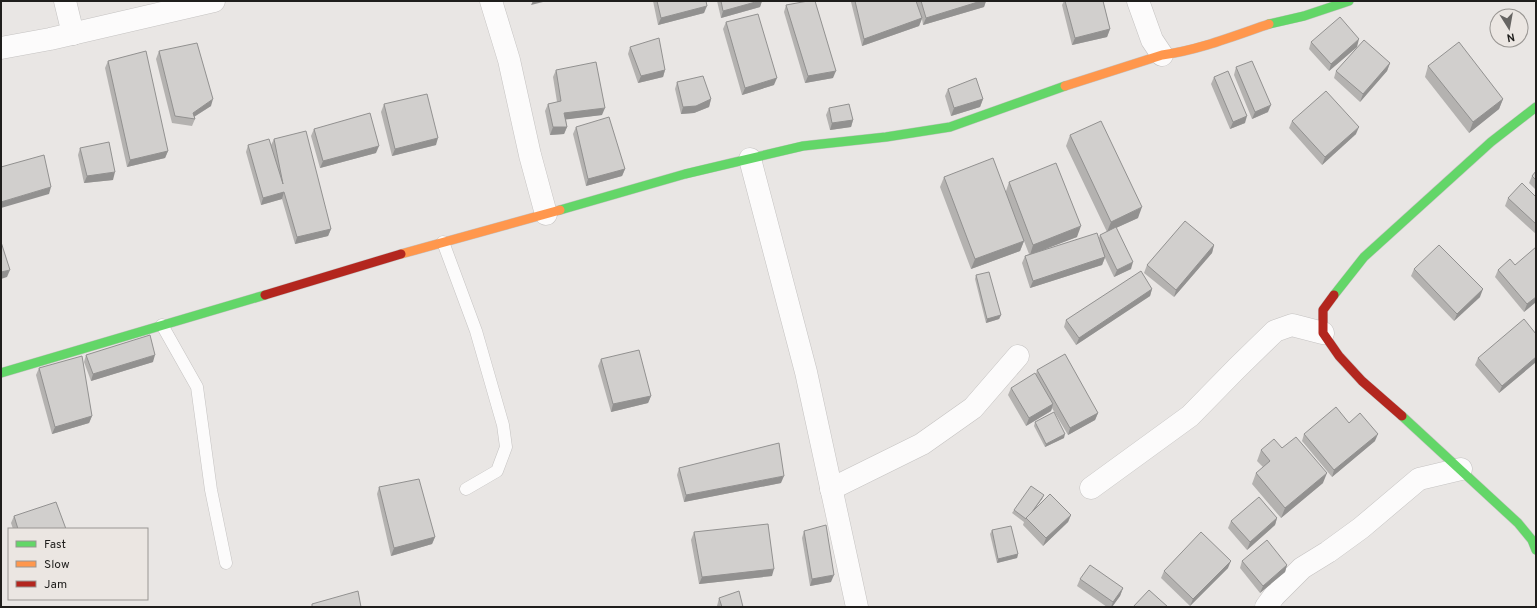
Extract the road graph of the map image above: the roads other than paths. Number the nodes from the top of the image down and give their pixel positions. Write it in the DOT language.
graph roads {
  1 [pos="65,1"];
  2 [pos="214,1"];
  3 [pos="491,1"];
  4 [pos="1138,1"];
  5 [pos="1349,1"];
  6 [pos="73,34"];
  7 [pos="1,48"];
  8 [pos="1162,54"];
  9 [pos="1536,107"];
  10 [pos="750,159"];
  11 [pos="546,214"];
  12 [pos="443,242"];
  13 [pos="162,325"];
  14 [pos="1323,333"];
  15 [pos="1018,356"];
  16 [pos="1,373"];
  17 [pos="1460,469"];
  18 [pos="1091,488"];
  19 [pos="466,489"];
  20 [pos="831,489"];
  21 [pos="1535,541"];
  22 [pos="226,563"];
  23 [pos="857,607"];
  24 [pos="1266,607"];
  1 -- 6 [label="street"];
  2 -- 6 [label="street"];
  3 -- 11 [label="street"];
  4 -- 8 [label="street"];
  5 -- 8 [label="street"];
  6 -- 7 [label="street"];
  8 -- 10 [label="street"];
  9 -- 14 [label="street"];
  10 -- 11 [label="street"];
  10 -- 20 [label="street"];
  11 -- 12 [label="street"];
  12 -- 13 [label="street"];
  12 -- 19 [label="lane"];
  13 -- 16 [label="street"];
  13 -- 22 [label="lane"];
  14 -- 17 [label="street"];
  14 -- 18 [label="street"];
  15 -- 20 [label="street"];
  17 -- 21 [label="street"];
  17 -- 24 [label="street"];
  20 -- 23 [label="street"];
}
